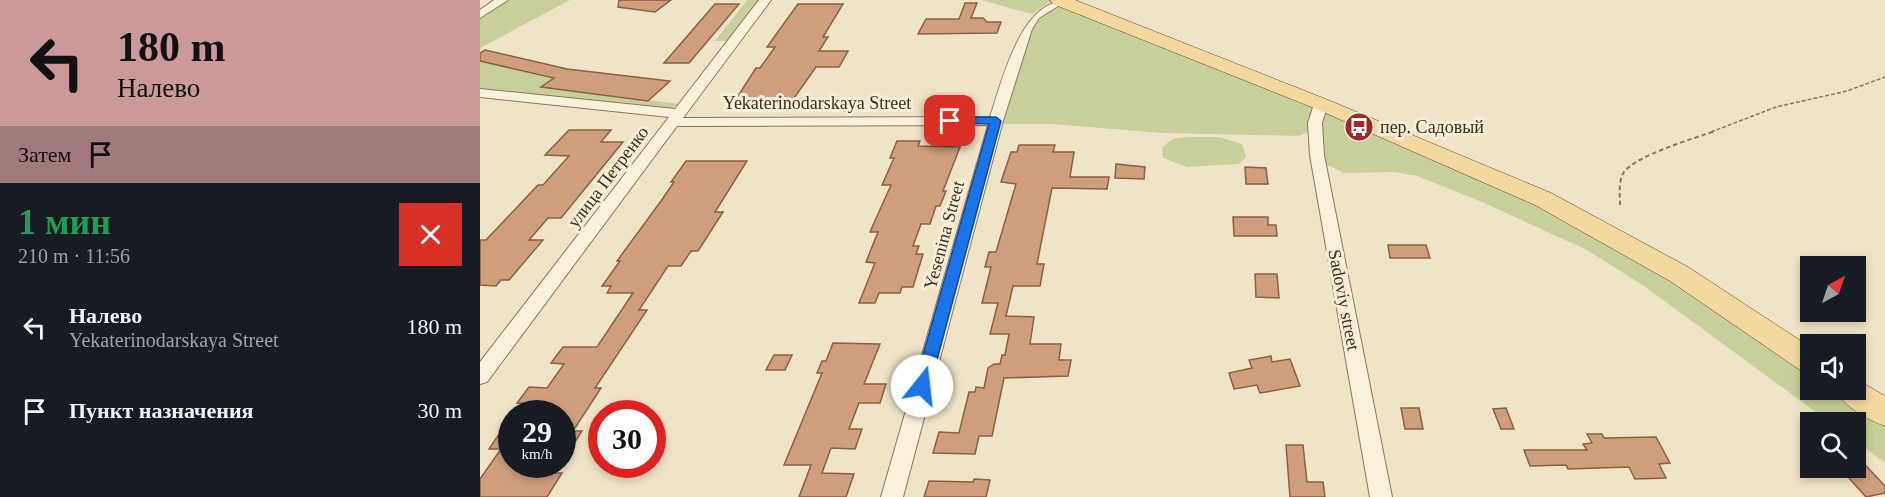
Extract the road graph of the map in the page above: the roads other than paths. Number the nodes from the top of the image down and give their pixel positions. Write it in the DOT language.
graph roads {
  1 [pos="502,0"];
  2 [pos="765,0"];
  3 [pos="1059,0"];
  4 [pos="480,15"];
  5 [pos="480,93"];
  6 [pos="1321,104"];
  7 [pos="677,118"];
  8 [pos="996,121"];
  9 [pos="1800,355"];
  10 [pos="480,376"];
  11 [pos="1866,400"];
  12 [pos="1885,413"];
  13 [pos="892,497"];
  14 [pos="1381,497"];
  1 -- 4 [label="street"];
  2 -- 7 [label="street, улица Петренко"];
  3 -- 6 [label="main road"];
  3 -- 8 [label="street, Yesenina Street"];
  5 -- 7 [label="street, Yekaterinodarskaya Street"];
  6 -- 9 [label="main road"];
  6 -- 14 [label="street, Sadoviy street"];
  7 -- 8 [label="street, Yekaterinodarskaya Street"];
  7 -- 10 [label="street, улица Петренко"];
  8 -- 13 [label="street, Yesenina Street"];
  11 -- 12 [label="main road"];
}
